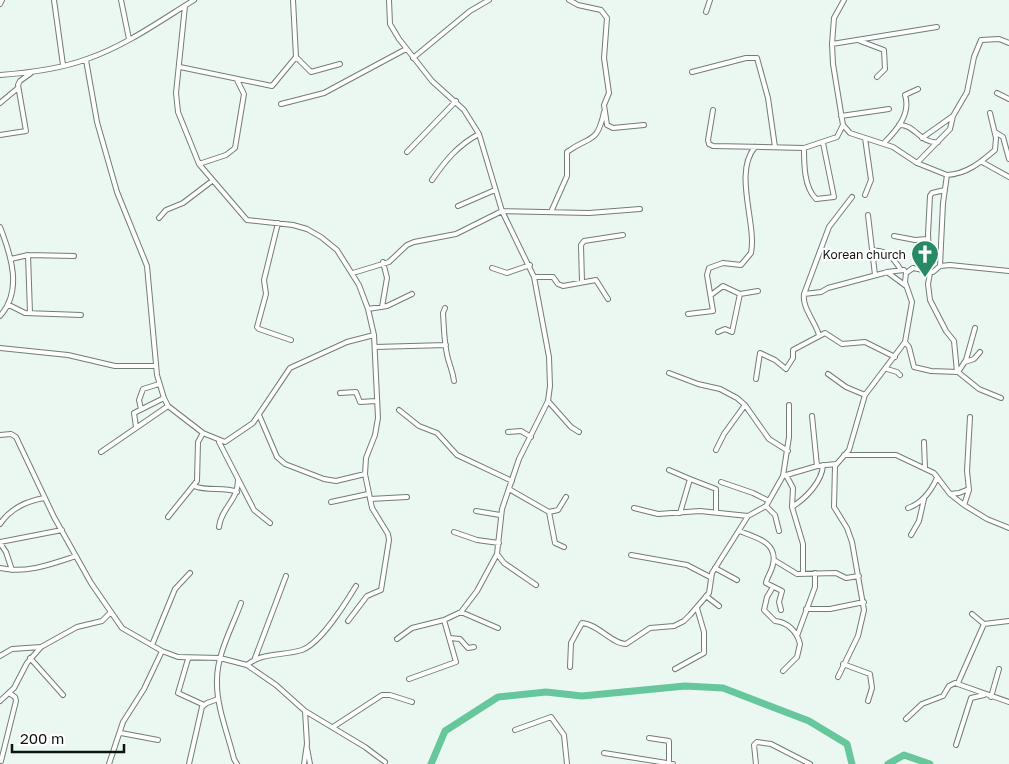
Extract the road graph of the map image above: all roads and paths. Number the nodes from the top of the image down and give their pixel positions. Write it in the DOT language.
graph roads {
  1 [pos="2,0"];
  2 [pos="54,0"];
  3 [pos="121,0"];
  4 [pos="194,0"];
  5 [pos="293,0"];
  6 [pos="390,0"];
  7 [pos="489,0"];
  8 [pos="569,0"];
  9 [pos="710,0"];
  10 [pos="844,0"];
  11 [pos="0,4"];
  12 [pos="185,6"];
  13 [pos="706,12"];
  14 [pos="937,27"];
  15 [pos="129,38"];
  16 [pos="860,41"];
  17 [pos="1009,43"];
  18 [pos="832,44"];
  19 [pos="406,49"];
  20 [pos="296,57"];
  21 [pos="413,58"];
  22 [pos="86,60"];
  23 [pos="340,64"];
  24 [pos="63,65"];
  25 [pos="180,67"];
  26 [pos="33,72"];
  27 [pos="692,72"];
  28 [pos="0,75"];
  29 [pos="877,77"];
  30 [pos="237,80"];
  31 [pos="18,88"];
  32 [pos="918,89"];
  33 [pos="997,93"];
  34 [pos="1009,99"];
  35 [pos="456,101"];
  36 [pos="0,103"];
  37 [pos="281,104"];
  38 [pos="604,109"];
  39 [pos="889,109"];
  40 [pos="713,110"];
  41 [pos="990,113"];
  42 [pos="841,116"];
  43 [pos="953,116"];
  44 [pos="644,125"];
  45 [pos="899,125"];
  46 [pos="843,126"];
  47 [pos="995,132"];
  48 [pos="479,134"];
  49 [pos="0,135"];
  50 [pos="865,138"];
  51 [pos="922,138"];
  52 [pos="938,142"];
  53 [pos="823,143"];
  54 [pos="884,143"];
  55 [pos="1007,146"];
  56 [pos="755,147"];
  57 [pos="775,147"];
  58 [pos="804,148"];
  59 [pos="407,152"];
  60 [pos="1009,159"];
  61 [pos="982,162"];
  62 [pos="917,163"];
  63 [pos="199,164"];
  64 [pos="947,175"];
  65 [pos="1009,176"];
  66 [pos="432,180"];
  67 [pos="212,181"];
  68 [pos="495,190"];
  69 [pos="945,190"];
  70 [pos="865,195"];
  71 [pos="852,197"];
  72 [pos="458,206"];
  73 [pos="640,208"];
  74 [pos="502,211"];
  75 [pos="551,212"];
  76 [pos="868,215"];
  77 [pos="159,218"];
  78 [pos="278,223"];
  79 [pos="0,227"];
  80 [pos="623,235"];
  81 [pos="894,236"];
  82 [pos="928,239"];
  83 [pos="872,251"];
  84 [pos="929,254"];
  85 [pos="28,255"];
  86 [pos="74,256"];
  87 [pos="11,259"];
  88 [pos="383,262"];
  89 [pos="530,265"];
  90 [pos="940,266"];
  91 [pos="492,268"];
  92 [pos="902,270"];
  93 [pos="908,270"];
  94 [pos="1009,271"];
  95 [pos="887,272"];
  96 [pos="930,272"];
  97 [pos="353,273"];
  98 [pos="875,275"];
  99 [pos="534,277"];
  100 [pos="582,282"];
  101 [pos="906,286"];
  102 [pos="758,291"];
  103 [pos="412,294"];
  104 [pos="740,294"];
  105 [pos="804,294"];
  106 [pos="711,295"];
  107 [pos="608,299"];
  108 [pos="9,305"];
  109 [pos="382,307"];
  110 [pos="368,308"];
  111 [pos="445,308"];
  112 [pos="2,310"];
  113 [pos="30,313"];
  114 [pos="81,314"];
  115 [pos="688,314"];
  116 [pos="0,316"];
  117 [pos="975,328"];
  118 [pos="718,332"];
  119 [pos="819,334"];
  120 [pos="374,335"];
  121 [pos="291,340"];
  122 [pos="905,342"];
  123 [pos="446,345"];
  124 [pos="375,347"];
  125 [pos="0,348"];
  126 [pos="980,352"];
  127 [pos="895,357"];
  128 [pos="965,362"];
  129 [pos="156,366"];
  130 [pos="887,369"];
  131 [pos="957,372"];
  132 [pos="670,373"];
  133 [pos="828,374"];
  134 [pos="900,375"];
  135 [pos="756,379"];
  136 [pos="454,381"];
  137 [pos="159,384"];
  138 [pos="340,393"];
  139 [pos="865,395"];
  140 [pos="164,398"];
  141 [pos="1001,398"];
  142 [pos="376,401"];
  143 [pos="548,401"];
  144 [pos="746,405"];
  145 [pos="789,405"];
  146 [pos="168,406"];
  147 [pos="141,409"];
  148 [pos="399,410"];
  149 [pos="259,415"];
  150 [pos="812,416"];
  151 [pos="970,417"];
  152 [pos="136,427"];
  153 [pos="508,432"];
  154 [pos="579,432"];
  155 [pos="203,434"];
  156 [pos="0,435"];
  157 [pos="532,437"];
  158 [pos="219,442"];
  159 [pos="924,442"];
  160 [pos="716,450"];
  161 [pos="788,450"];
  162 [pos="101,452"];
  163 [pos="844,455"];
  164 [pos="836,464"];
  165 [pos="823,465"];
  166 [pos="817,466"];
  167 [pos="925,468"];
  168 [pos="669,470"];
  169 [pos="365,474"];
  170 [pos="784,476"];
  171 [pos="238,478"];
  172 [pos="938,478"];
  173 [pos="690,479"];
  174 [pos="512,481"];
  175 [pos="721,482"];
  176 [pos="194,486"];
  177 [pos="509,489"];
  178 [pos="969,490"];
  179 [pos="238,492"];
  180 [pos="950,494"];
  181 [pos="369,497"];
  182 [pos="407,497"];
  183 [pos="566,497"];
  184 [pos="44,498"];
  185 [pos="924,499"];
  186 [pos="769,501"];
  187 [pos="331,502"];
  188 [pos="964,505"];
  189 [pos="766,506"];
  190 [pos="792,507"];
  191 [pos="634,508"];
  192 [pos="908,508"];
  193 [pos="716,511"];
  194 [pos="476,512"];
  195 [pos="549,512"];
  196 [pos="680,513"];
  197 [pos="500,515"];
  198 [pos="748,516"];
  199 [pos="168,517"];
  200 [pos="270,523"];
  201 [pos="0,524"];
  202 [pos="219,527"];
  203 [pos="1008,528"];
  204 [pos="62,530"];
  205 [pos="739,531"];
  206 [pos="779,531"];
  207 [pos="454,532"];
  208 [pos="911,535"];
  209 [pos="0,543"];
  210 [pos="499,543"];
  211 [pos="564,547"];
  212 [pos="497,554"];
  213 [pos="631,555"];
  214 [pos="76,556"];
  215 [pos="774,560"];
  216 [pos="0,568"];
  217 [pos="714,568"];
  218 [pos="12,570"];
  219 [pos="803,572"];
  220 [pos="190,573"];
  221 [pos="815,573"];
  222 [pos="286,576"];
  223 [pos="859,576"];
  224 [pos="710,577"];
  225 [pos="737,580"];
  226 [pos="536,585"];
  227 [pos="356,586"];
  228 [pos="773,587"];
  229 [pos="706,596"];
  230 [pos="864,602"];
  231 [pos="241,603"];
  232 [pos="719,606"];
  233 [pos="697,608"];
  234 [pos="806,609"];
  235 [pos="781,610"];
  236 [pos="461,612"];
  237 [pos="110,613"];
  238 [pos="972,614"];
  239 [pos="348,620"];
  240 [pos="444,620"];
  241 [pos="1009,621"];
  242 [pos="984,624"];
  243 [pos="498,628"];
  244 [pos="797,636"];
  245 [pos="450,638"];
  246 [pos="397,639"];
  247 [pos="152,645"];
  248 [pos="41,647"];
  249 [pos="474,647"];
  250 [pos="162,651"];
  251 [pos="0,656"];
  252 [pos="30,658"];
  253 [pos="220,658"];
  254 [pos="255,658"];
  255 [pos="188,659"];
  256 [pos="843,664"];
  257 [pos="247,665"];
  258 [pos="570,667"];
  259 [pos="675,669"];
  260 [pos="999,669"];
  261 [pos="782,671"];
  262 [pos="838,677"];
  263 [pos="409,679"];
  264 [pos="958,683"];
  265 [pos="9,693"];
  266 [pos="986,694"];
  267 [pos="63,695"];
  268 [pos="991,697"];
  269 [pos="218,699"];
  270 [pos="0,701"];
  271 [pos="868,701"];
  272 [pos="412,702"];
  273 [pos="1009,702"];
  274 [pos="204,704"];
  275 [pos="305,711"];
  276 [pos="906,719"];
  277 [pos="332,727"];
  278 [pos="515,730"];
  279 [pos="121,733"];
  280 [pos="649,738"];
  281 [pos="158,740"];
  282 [pos="956,745"];
  283 [pos="307,748"];
  284 [pos="604,753"];
  285 [pos="1,760"];
  286 [pos="385,762"];
  287 [pos="109,764"];
  288 [pos="189,764"];
  289 [pos="237,764"];
  290 [pos="304,764"];
  291 [pos="310,764"];
  292 [pos="567,764"];
  293 [pos="669,764"];
  294 [pos="673,764"];
  295 [pos="756,764"];
  296 [pos="810,764"];
  1 -- 11 [label="street"];
  2 -- 24 [label="street"];
  3 -- 15 [label="street"];
  4 -- 12 [label="street"];
  5 -- 20 [label="street"];
  6 -- 19 [label="street"];
  7 -- 21 [label="street"];
  8 -- 38 [label="street"];
  9 -- 13 [label="street"];
  10 -- 18 [label="street"];
  12 -- 15 [label="street"];
  12 -- 25 [label="street"];
  14 -- 16 [label="street"];
  15 -- 22 [label="street"];
  16 -- 18 [label="street"];
  16 -- 29 [label="street"];
  17 -- 43 [label="street"];
  18 -- 42 [label="street"];
  19 -- 21 [label="street"];
  19 -- 37 [label="street"];
  20 -- 23 [label="street"];
  20 -- 30 [label="street"];
  21 -- 35 [label="street"];
  22 -- 24 [label="street"];
  22 -- 129 [label="street"];
  24 -- 26 [label="street"];
  25 -- 30 [label="street"];
  25 -- 63 [label="street"];
  26 -- 28 [label="street"];
  26 -- 31 [label="street"];
  27 -- 57 [label="street"];
  30 -- 63 [label="street"];
  31 -- 36 [label="street"];
  31 -- 49 [label="street"];
  32 -- 45 [label="street"];
  33 -- 34 [label="street"];
  35 -- 48 [label="street"];
  35 -- 59 [label="street"];
  38 -- 44 [label="street"];
  38 -- 75 [label="street"];
  39 -- 42 [label="street"];
  40 -- 56 [label="street"];
  41 -- 47 [label="street"];
  42 -- 46 [label="street"];
  43 -- 51 [label="street"];
  43 -- 52 [label="street"];
  45 -- 51 [label="street"];
  45 -- 54 [label="street"];
  46 -- 50 [label="street"];
  46 -- 53 [label="street"];
  47 -- 55 [label="street"];
  47 -- 61 [label="street"];
  48 -- 66 [label="street"];
  48 -- 68 [label="street"];
  50 -- 54 [label="street"];
  50 -- 70 [label="street"];
  51 -- 52 [label="street"];
  52 -- 62 [label="street"];
  53 -- 58 [label="street"];
  53 -- 58 [label="street"];
  54 -- 62 [label="street"];
  55 -- 60 [label="street"];
  56 -- 57 [label="street"];
  56 -- 106 [label="street"];
  57 -- 58 [label="street"];
  61 -- 64 [label="street"];
  61 -- 65 [label="street"];
  62 -- 64 [label="street"];
  63 -- 67 [label="street"];
  64 -- 69 [label="street"];
  67 -- 77 [label="street"];
  67 -- 78 [label="street"];
  68 -- 72 [label="street"];
  68 -- 74 [label="street"];
  69 -- 82 [label="street"];
  69 -- 90 [label="street"];
  71 -- 105 [label="street"];
  73 -- 75 [label="street"];
  74 -- 75 [label="street"];
  74 -- 88 [label="street"];
  74 -- 89 [label="street"];
  76 -- 83 [label="street"];
  78 -- 97 [label="street"];
  78 -- 121 [label="street"];
  79 -- 87 [label="street"];
  80 -- 100 [label="street"];
  81 -- 82 [label="street"];
  82 -- 84 [label="street"];
  83 -- 92 [label="street"];
  83 -- 98 [label="street"];
  85 -- 86 [label="street"];
  85 -- 87 [label="street"];
  85 -- 113 [label="street"];
  87 -- 108 [label="street"];
  88 -- 97 [label="street"];
  88 -- 109 [label="street"];
  89 -- 91 [label="street"];
  89 -- 99 [label="street"];
  90 -- 94 [label="street"];
  90 -- 96 [label="street"];
  92 -- 93 [label="street"];
  92 -- 95 [label="street"];
  93 -- 96 [label="street"];
  93 -- 101 [label="street"];
  95 -- 98 [label="street"];
  95 -- 101 [label="street"];
  96 -- 131 [label="street"];
  97 -- 110 [label="street"];
  98 -- 105 [label="street"];
  99 -- 100 [label="street"];
  99 -- 143 [label="street"];
  100 -- 107 [label="street"];
  101 -- 122 [label="street"];
  102 -- 104 [label="street"];
  103 -- 109 [label="street"];
  104 -- 106 [label="street"];
  104 -- 118 [label="street"];
  105 -- 119 [label="street"];
  106 -- 115 [label="street"];
  108 -- 112 [label="street"];
  108 -- 113 [label="street"];
  109 -- 110 [label="street"];
  110 -- 120 [label="street"];
  111 -- 123 [label="street"];
  112 -- 116 [label="street"];
  113 -- 114 [label="street"];
  117 -- 128 [label="street"];
  119 -- 127 [label="street"];
  119 -- 135 [label="street"];
  120 -- 124 [label="street"];
  120 -- 149 [label="street"];
  122 -- 127 [label="street"];
  122 -- 131 [label="street"];
  123 -- 124 [label="street"];
  123 -- 136 [label="street"];
  124 -- 142 [label="street"];
  125 -- 129 [label="street"];
  126 -- 128 [label="street"];
  127 -- 130 [label="street"];
  128 -- 131 [label="street"];
  129 -- 137 [label="street"];
  130 -- 134 [label="street"];
  130 -- 139 [label="street"];
  131 -- 141 [label="street"];
  132 -- 144 [label="street"];
  133 -- 139 [label="street"];
  137 -- 140 [label="street"];
  137 -- 147 [label="street"];
  138 -- 142 [label="street"];
  139 -- 163 [label="street"];
  140 -- 146 [label="street"];
  140 -- 147 [label="street"];
  142 -- 169 [label="street"];
  143 -- 154 [label="street"];
  143 -- 157 [label="street"];
  144 -- 160 [label="street"];
  144 -- 161 [label="street"];
  145 -- 161 [label="street"];
  146 -- 152 [label="street"];
  146 -- 155 [label="street"];
  147 -- 152 [label="street"];
  148 -- 174 [label="street"];
  149 -- 158 [label="street"];
  149 -- 169 [label="street"];
  150 -- 166 [label="street"];
  151 -- 178 [label="street"];
  152 -- 162 [label="street"];
  153 -- 157 [label="street"];
  155 -- 158 [label="street"];
  155 -- 176 [label="street"];
  156 -- 184 [label="street"];
  157 -- 174 [label="street"];
  158 -- 171 [label="street"];
  159 -- 167 [label="street"];
  161 -- 170 [label="street"];
  163 -- 164 [label="street"];
  163 -- 167 [label="street"];
  164 -- 165 [label="street"];
  164 -- 223 [label="street"];
  165 -- 166 [label="street"];
  165 -- 190 [label="street"];
  166 -- 170 [label="street"];
  167 -- 172 [label="street"];
  168 -- 173 [label="street"];
  169 -- 181 [label="street"];
  170 -- 186 [label="street"];
  170 -- 190 [label="street"];
  171 -- 179 [label="street"];
  171 -- 200 [label="street"];
  172 -- 180 [label="street"];
  172 -- 185 [label="street"];
  173 -- 193 [label="street"];
  173 -- 196 [label="street"];
  174 -- 177 [label="street"];
  175 -- 186 [label="street"];
  176 -- 179 [label="street"];
  176 -- 199 [label="street"];
  177 -- 195 [label="street"];
  177 -- 197 [label="street"];
  178 -- 180 [label="street"];
  178 -- 188 [label="street"];
  179 -- 202 [label="street"];
  180 -- 188 [label="street"];
  181 -- 182 [label="street"];
  181 -- 187 [label="street"];
  181 -- 239 [label="street"];
  183 -- 195 [label="street"];
  184 -- 201 [label="street"];
  184 -- 204 [label="street"];
  185 -- 192 [label="street"];
  185 -- 208 [label="street"];
  186 -- 189 [label="street"];
  188 -- 203 [label="street"];
  189 -- 198 [label="street"];
  189 -- 206 [label="street"];
  190 -- 219 [label="street"];
  191 -- 196 [label="street"];
  193 -- 196 [label="street"];
  193 -- 198 [label="street"];
  194 -- 197 [label="street"];
  195 -- 211 [label="street"];
  197 -- 210 [label="street"];
  198 -- 205 [label="street"];
  204 -- 209 [label="street"];
  204 -- 214 [label="street"];
  205 -- 215 [label="street"];
  205 -- 217 [label="street"];
  207 -- 210 [label="street"];
  209 -- 218 [label="street"];
  210 -- 212 [label="street"];
  212 -- 226 [label="street"];
  212 -- 236 [label="street"];
  213 -- 224 [label="street"];
  214 -- 218 [label="street"];
  214 -- 237 [label="street"];
  215 -- 219 [label="street"];
  215 -- 228 [label="street"];
  216 -- 218 [label="street"];
  217 -- 224 [label="street"];
  217 -- 225 [label="street"];
  219 -- 221 [label="street"];
  220 -- 247 [label="street"];
  221 -- 223 [label="street"];
  221 -- 234 [label="street"];
  222 -- 254 [label="street"];
  223 -- 230 [label="street"];
  224 -- 229 [label="street"];
  227 -- 254 [label="street"];
  228 -- 235 [label="street"];
  228 -- 244 [label="street"];
  229 -- 232 [label="street"];
  229 -- 233 [label="street"];
  230 -- 234 [label="street"];
  230 -- 256 [label="street"];
  231 -- 253 [label="street"];
  233 -- 258 [label="street"];
  233 -- 259 [label="street"];
  234 -- 244 [label="street"];
  236 -- 240 [label="street"];
  236 -- 243 [label="street"];
  237 -- 247 [label="street"];
  237 -- 248 [label="street"];
  238 -- 242 [label="street"];
  240 -- 245 [label="street"];
  240 -- 246 [label="street"];
  241 -- 242 [label="street"];
  242 -- 264 [label="street"];
  244 -- 261 [label="street"];
  245 -- 249 [label="street"];
  245 -- 263 [label="street"];
  247 -- 250 [label="street"];
  248 -- 251 [label="street"];
  248 -- 252 [label="street"];
  250 -- 255 [label="street"];
  250 -- 279 [label="street"];
  252 -- 265 [label="street"];
  252 -- 267 [label="street"];
  253 -- 255 [label="street"];
  253 -- 257 [label="street"];
  253 -- 269 [label="street"];
  254 -- 257 [label="street"];
  255 -- 274 [label="street"];
  256 -- 262 [label="street"];
  256 -- 271 [label="street"];
  257 -- 275 [label="street"];
  260 -- 268 [label="street"];
  264 -- 266 [label="street"];
  264 -- 276 [label="street"];
  265 -- 270 [label="street"];
  265 -- 285 [label="street"];
  266 -- 268 [label="street"];
  266 -- 282 [label="street"];
  268 -- 273 [label="street"];
  269 -- 274 [label="street"];
  269 -- 289 [label="street"];
  272 -- 277 [label="street"];
  274 -- 288 [label="street"];
  275 -- 277 [label="street"];
  275 -- 283 [label="street"];
  277 -- 286 [label="street"];
  278 -- 292 [label="street"];
  279 -- 281 [label="street"];
  279 -- 287 [label="street"];
  280 -- 293 [label="street"];
  283 -- 290 [label="street"];
  283 -- 291 [label="street"];
  284 -- 293 [label="street"];
  293 -- 294 [label="street"];
  295 -- 296 [label="street"];
}
